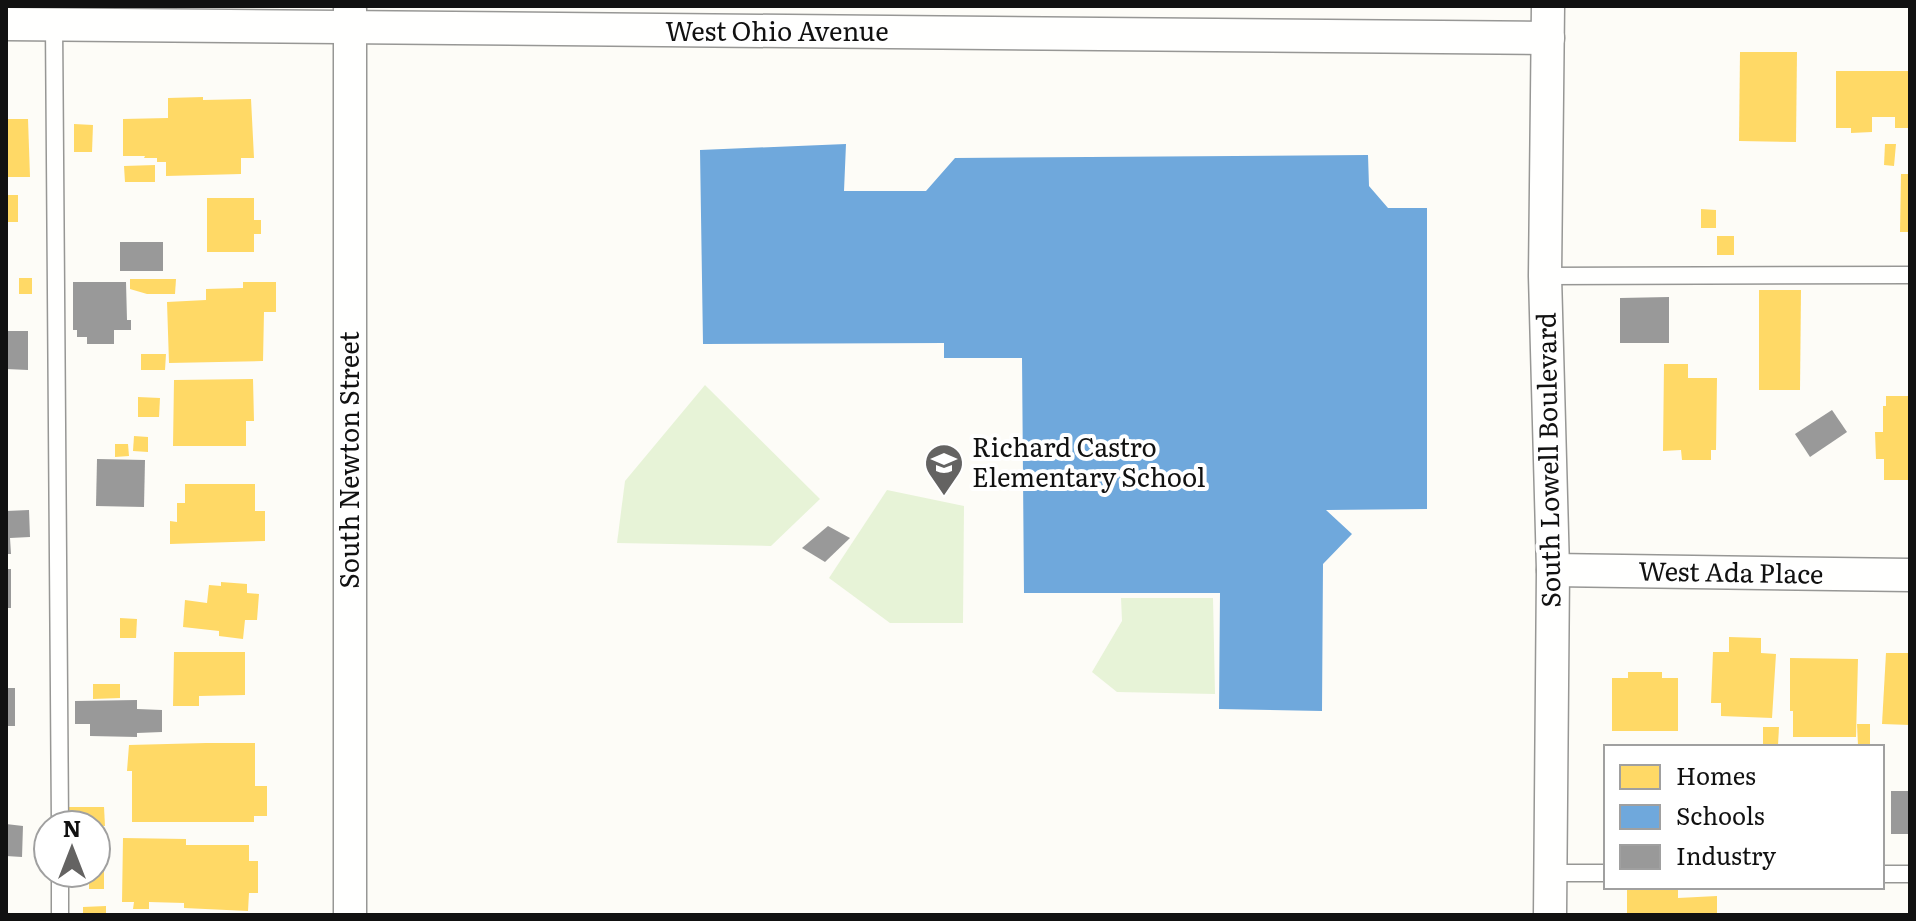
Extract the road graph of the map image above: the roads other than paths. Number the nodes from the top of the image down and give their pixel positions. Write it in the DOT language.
graph roads {
  1 [pos="1548,6"];
  2 [pos="350,17"];
  3 [pos="6,24"];
  4 [pos="54,24"];
  5 [pos="1548,38"];
  6 [pos="1910,275"];
  7 [pos="1545,276"];
  8 [pos="1553,570"];
  9 [pos="1910,575"];
  10 [pos="60,809"];
  11 [pos="1550,873"];
  12 [pos="1604,873"];
  13 [pos="1884,874"];
  14 [pos="1910,874"];
  15 [pos="60,889"];
  16 [pos="60,915"];
  17 [pos="350,915"];
  18 [pos="1550,915"];
  1 -- 5 [label="street, South Lowell Boulevard"];
  2 -- 4 [label="street, West Ohio Avenue"];
  2 -- 5 [label="street, West Ohio Avenue"];
  2 -- 17 [label="street, South Newton Street"];
  3 -- 4 [label="street, West Ohio Avenue"];
  4 -- 10 [label="lane"];
  5 -- 7 [label="street, South Lowell Boulevard"];
  6 -- 7 [label="lane"];
  7 -- 8 [label="street, South Lowell Boulevard"];
  8 -- 9 [label="street, West Ada Place"];
  8 -- 11 [label="street, South Lowell Boulevard"];
  11 -- 12 [label="lane"];
  11 -- 18 [label="street, South Lowell Boulevard"];
  13 -- 14 [label="lane"];
  15 -- 16 [label="lane"];
}
